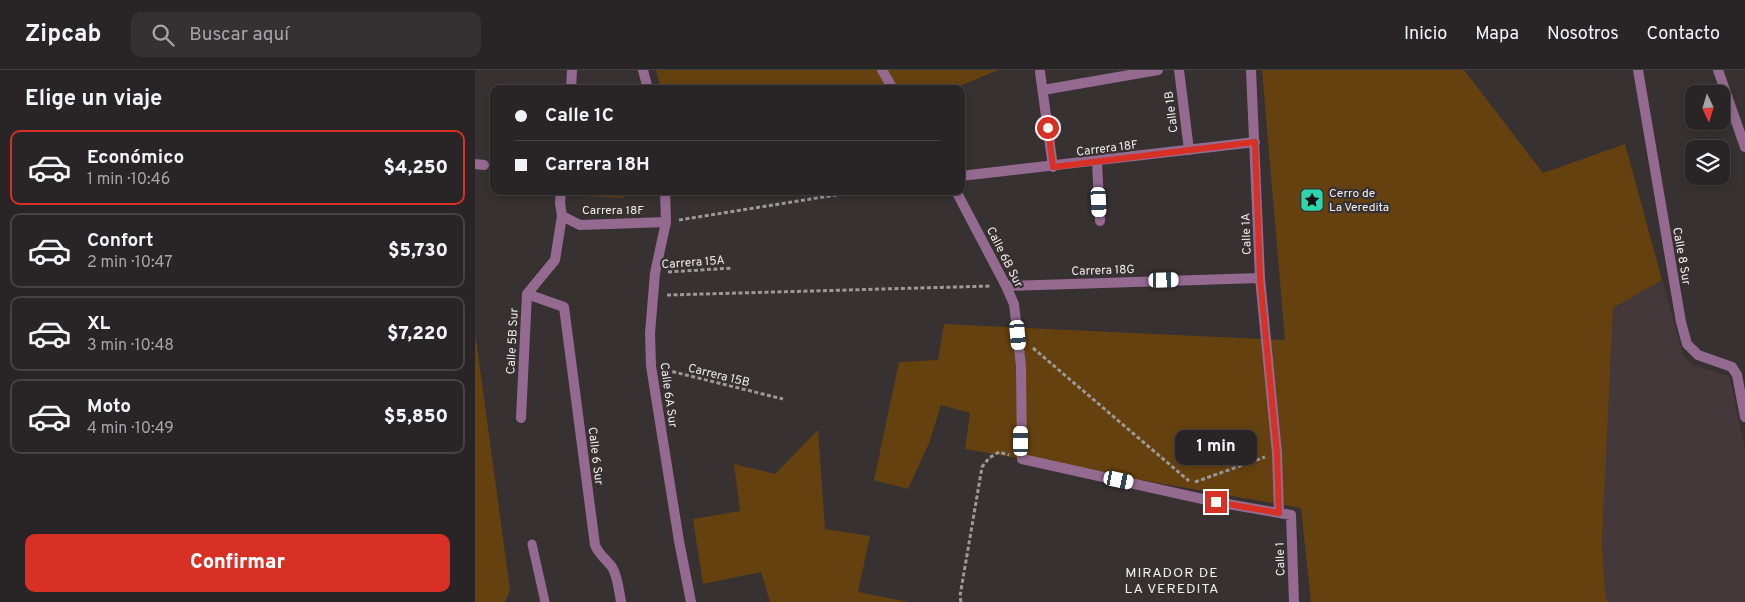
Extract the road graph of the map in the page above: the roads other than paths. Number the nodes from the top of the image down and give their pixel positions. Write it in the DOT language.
graph roads {
  1 [pos="572,70"];
  2 [pos="643,70"];
  3 [pos="882,70"];
  4 [pos="1157,70"];
  5 [pos="1179,70"];
  6 [pos="1251,70"];
  7 [pos="1638,70"];
  8 [pos="1718,70"];
  9 [pos="1040,72"];
  10 [pos="571,85"];
  11 [pos="647,85"];
  12 [pos="891,85"];
  13 [pos="1043,90"];
  14 [pos="1255,142"];
  15 [pos="1745,147"];
  16 [pos="1189,150"];
  17 [pos="1097,162"];
  18 [pos="1053,167"];
  19 [pos="965,176"];
  20 [pos="560,195"];
  21 [pos="665,195"];
  22 [pos="958,195"];
  23 [pos="562,216"];
  24 [pos="1100,221"];
  25 [pos="666,222"];
  26 [pos="1260,278"];
  27 [pos="1006,286"];
  28 [pos="527,294"];
  29 [pos="1745,417"];
  30 [pos="521,418"];
  31 [pos="1279,513"];
  32 [pos="532,544"];
  33 [pos="545,602"];
  34 [pos="621,602"];
  35 [pos="691,602"];
  36 [pos="1294,602"];
  1 -- 10 [label="street"];
  2 -- 11 [label="street"];
  3 -- 12 [label="street"];
  4 -- 13 [label="street"];
  5 -- 16 [label="street, Calle 1B"];
  6 -- 14 [label="street, Calle 1A"];
  7 -- 29 [label="street, Calle 8 Sur"];
  8 -- 15 [label="street"];
  9 -- 13 [label="street"];
  13 -- 18 [label="street"];
  14 -- 16 [label="street, Carrera 18F"];
  14 -- 26 [label="street, Calle 1A"];
  16 -- 17 [label="street, Carrera 18F"];
  17 -- 18 [label="street, Carrera 18F"];
  17 -- 24 [label="street"];
  18 -- 19 [label="street, Carrera 18F"];
  20 -- 23 [label="street"];
  21 -- 25 [label="street, Calle 6A Sur"];
  22 -- 27 [label="street, Calle 6B Sur"];
  23 -- 25 [label="street, Carrera 18F"];
  23 -- 28 [label="street, Calle 5B Sur"];
  25 -- 35 [label="street, Calle 6A Sur"];
  26 -- 27 [label="street, Carrera 18G"];
  26 -- 31 [label="street, Calle 1A"];
  27 -- 31 [label="street, Calle 6B Sur"];
  28 -- 30 [label="street, Calle 5B Sur"];
  28 -- 34 [label="street, Calle 6 Sur"];
  31 -- 36 [label="street, Calle 1"];
  32 -- 33 [label="lane"];
}
